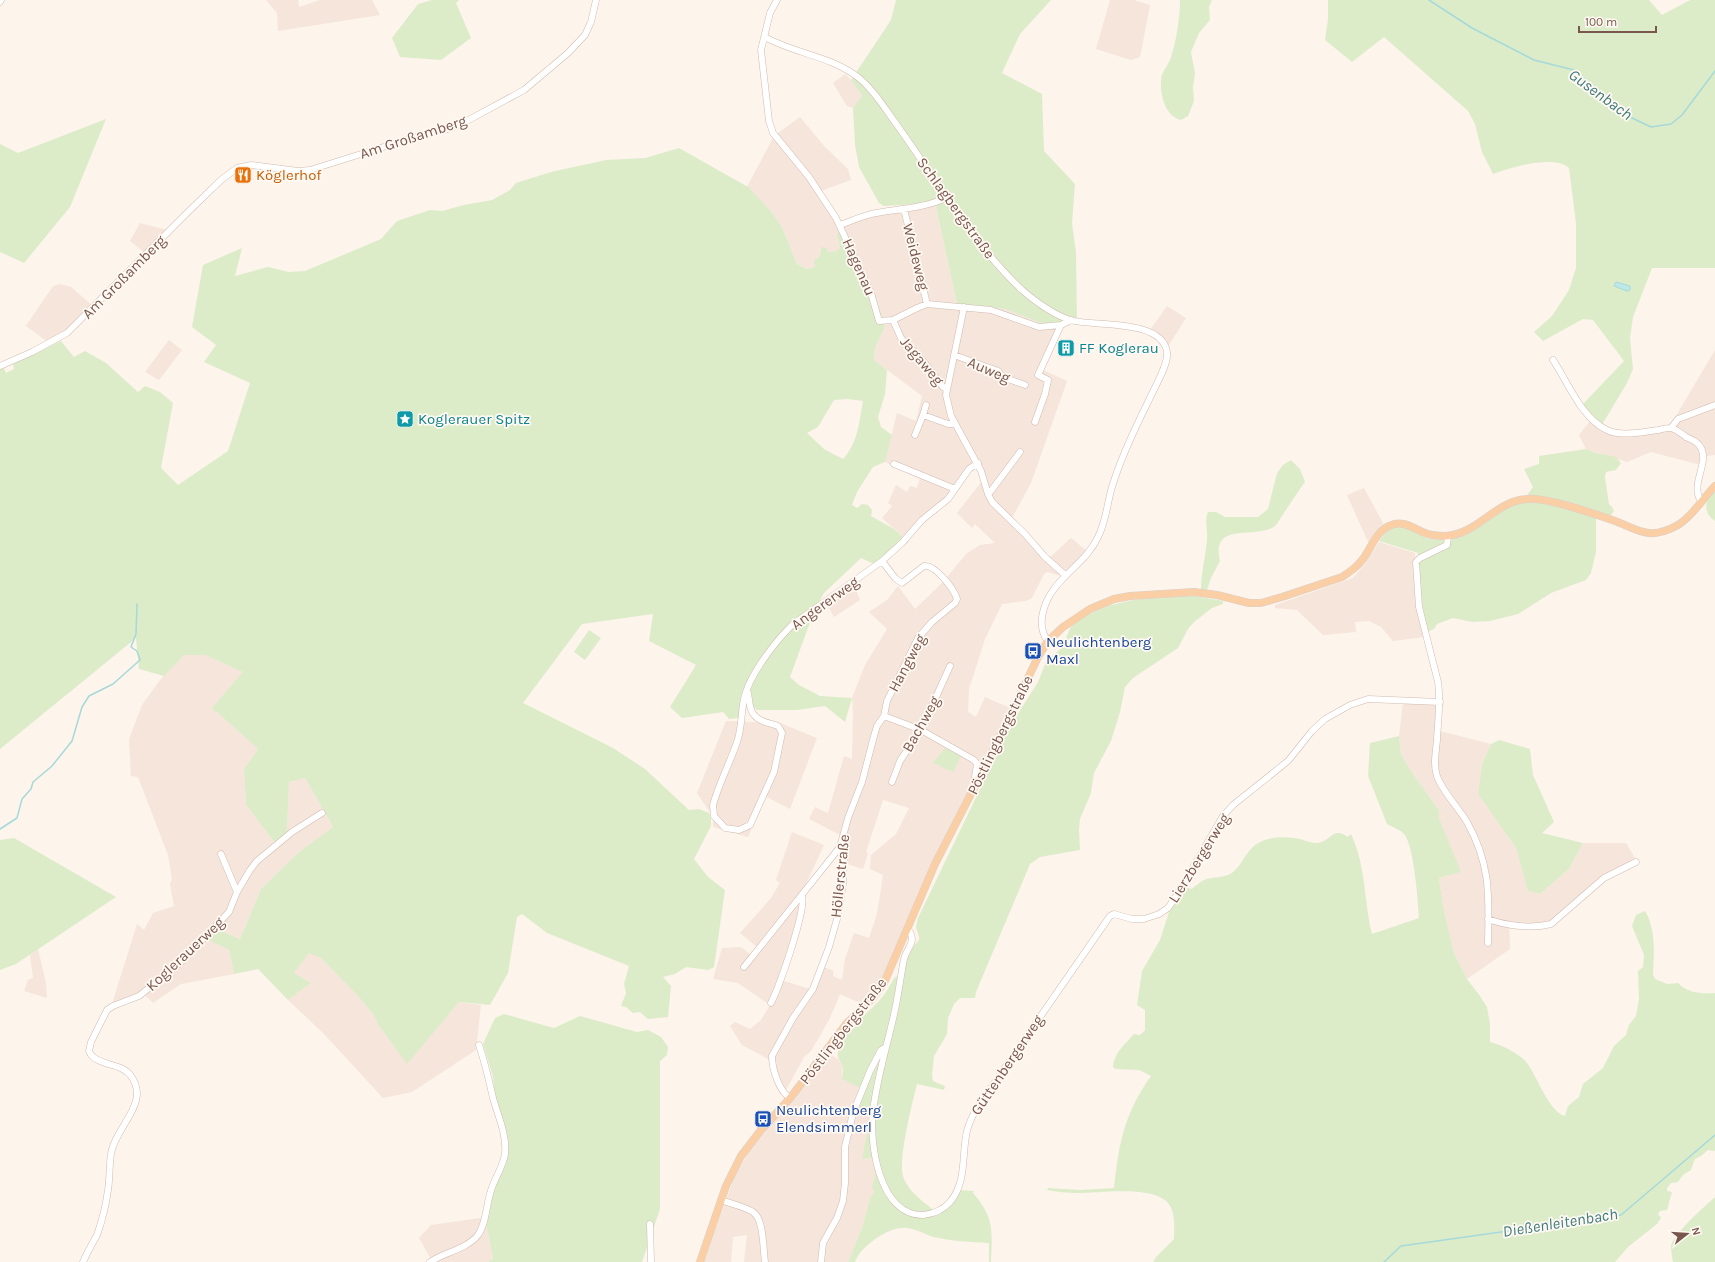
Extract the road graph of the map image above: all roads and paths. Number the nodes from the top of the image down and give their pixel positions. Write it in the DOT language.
graph roads {
  1 [pos="596,0"];
  2 [pos="777,0"];
  3 [pos="764,37"];
  4 [pos="946,198"];
  5 [pos="904,209"];
  6 [pos="840,225"];
  7 [pos="927,304"];
  8 [pos="964,307"];
  9 [pos="894,320"];
  10 [pos="1071,320"];
  11 [pos="1061,325"];
  12 [pos="954,355"];
  13 [pos="1553,360"];
  14 [pos="0,366"];
  15 [pos="1025,385"];
  16 [pos="947,389"];
  17 [pos="926,405"];
  18 [pos="1715,405"];
  19 [pos="923,415"];
  20 [pos="1035,422"];
  21 [pos="954,424"];
  22 [pos="1671,428"];
  23 [pos="915,435"];
  24 [pos="1020,452"];
  25 [pos="894,464"];
  26 [pos="978,464"];
  27 [pos="1715,486"];
  28 [pos="955,489"];
  29 [pos="988,494"];
  30 [pos="1702,501"];
  31 [pos="1448,536"];
  32 [pos="882,561"];
  33 [pos="1065,575"];
  34 [pos="1048,641"];
  35 [pos="950,666"];
  36 [pos="747,690"];
  37 [pos="1440,702"];
  38 [pos="884,716"];
  39 [pos="921,730"];
  40 [pos="978,780"];
  41 [pos="892,782"];
  42 [pos="322,813"];
  43 [pos="840,847"];
  44 [pos="221,854"];
  45 [pos="1636,862"];
  46 [pos="237,892"];
  47 [pos="802,895"];
  48 [pos="1114,914"];
  49 [pos="1488,919"];
  50 [pos="907,929"];
  51 [pos="1488,943"];
  52 [pos="744,967"];
  53 [pos="771,1003"];
  54 [pos="479,1045"];
  55 [pos="886,1047"];
  56 [pos="790,1098"];
  57 [pos="723,1200"];
  58 [pos="650,1224"];
  59 [pos="83,1262"];
  60 [pos="430,1262"];
  61 [pos="651,1262"];
  62 [pos="700,1262"];
  63 [pos="764,1262"];
  64 [pos="821,1262"];
  1 -- 14 [label="street, Am Großamberg"];
  2 -- 3 [label="street"];
  3 -- 4 [label="street, Schlagbergstraße"];
  3 -- 6 [label="street, Hagenau"];
  4 -- 5 [label="street, Weideweg"];
  4 -- 10 [label="street, Schlagbergstraße"];
  5 -- 6 [label="street, Weideweg"];
  5 -- 7 [label="street, Weideweg"];
  6 -- 9 [label="street, Hagenau"];
  7 -- 8 [label="street"];
  7 -- 9 [label="street"];
  8 -- 11 [label="street"];
  8 -- 12 [label="street, Auweg"];
  9 -- 16 [label="street, Jagaweg"];
  10 -- 11 [label="street"];
  10 -- 33 [label="street, Schlagbergstraße"];
  11 -- 20 [label="street"];
  12 -- 15 [label="street, Auweg"];
  12 -- 16 [label="street, Auweg"];
  13 -- 22 [label="street"];
  16 -- 21 [label="street, Jagaweg"];
  17 -- 19 [label="street, Jagaweg"];
  18 -- 22 [label="street"];
  19 -- 21 [label="street"];
  19 -- 23 [label="street, Jagaweg"];
  21 -- 26 [label="street, Jagaweg"];
  22 -- 30 [label="street"];
  24 -- 29 [label="street"];
  25 -- 28 [label="street"];
  26 -- 28 [label="street, Angererweg"];
  26 -- 29 [label="street"];
  27 -- 30 [label="main road, Pöstlingbergstraße"];
  28 -- 32 [label="street, Angererweg"];
  29 -- 33 [label="street"];
  30 -- 31 [label="main road, Pöstlingbergstraße"];
  31 -- 34 [label="main road, Pöstlingbergstraße"];
  31 -- 37 [label="street"];
  32 -- 36 [label="street, Angererweg"];
  32 -- 38 [label="street, Hangweg"];
  33 -- 34 [label="street, Schlagbergstraße"];
  34 -- 40 [label="main road, Pöstlingbergstraße"];
  35 -- 39 [label="street, Bachweg"];
  36 -- 36 [label="street, Angererweg"];
  37 -- 48 [label="street, Lierzbergerweg"];
  37 -- 49 [label="street"];
  38 -- 39 [label="street"];
  38 -- 43 [label="street, Höllerstraße"];
  39 -- 40 [label="street"];
  39 -- 41 [label="street, Bachweg"];
  40 -- 50 [label="main road, Pöstlingbergstraße"];
  42 -- 46 [label="street, Koglerauerweg"];
  43 -- 47 [label="street"];
  43 -- 56 [label="street, Höllerstraße"];
  44 -- 46 [label="street"];
  45 -- 49 [label="street"];
  46 -- 59 [label="street, Koglerauerweg"];
  47 -- 52 [label="street"];
  47 -- 53 [label="street"];
  48 -- 55 [label="street, Güttenbergerweg"];
  49 -- 51 [label="street"];
  50 -- 55 [label="street, Güttenbergerweg"];
  50 -- 56 [label="main road, Pöstlingbergstraße"];
  54 -- 60 [label="street"];
  55 -- 64 [label="street"];
  56 -- 57 [label="main road, Pöstlingbergstraße"];
  57 -- 62 [label="main road, Pöstlingbergstraße"];
  57 -- 63 [label="street"];
  58 -- 61 [label="street"];
}
